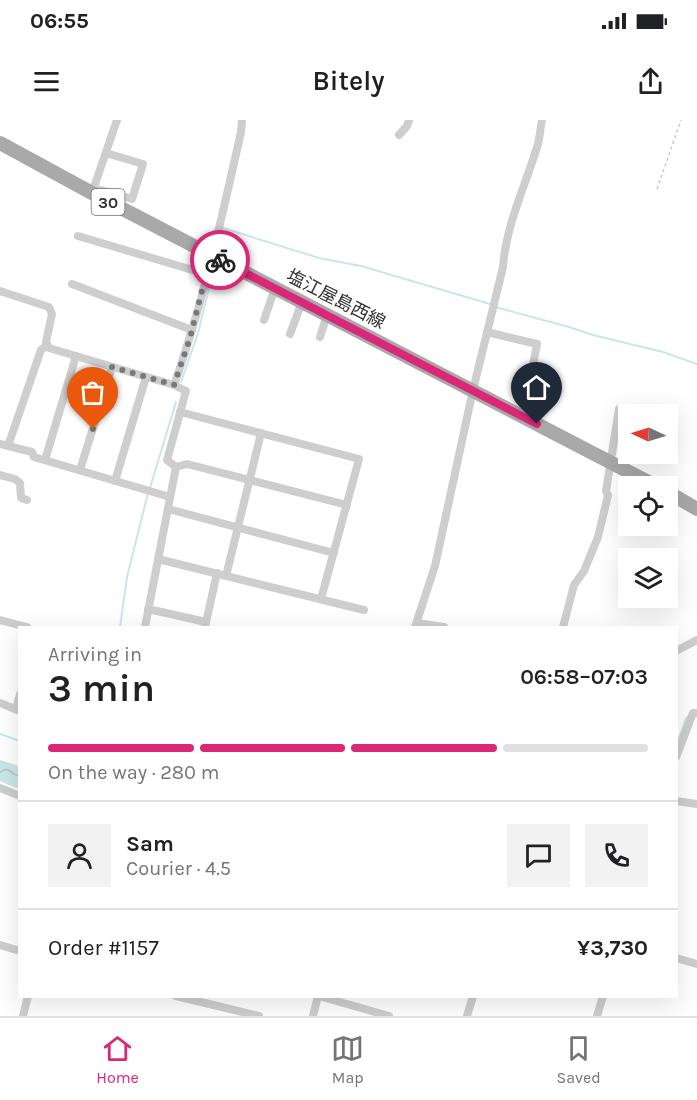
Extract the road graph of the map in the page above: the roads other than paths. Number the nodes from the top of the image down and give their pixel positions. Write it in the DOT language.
graph roads {
  1 [pos="117,120"];
  2 [pos="242,120"];
  3 [pos="409,120"];
  4 [pos="542,120"];
  5 [pos="399,135"];
  6 [pos="0,143"];
  7 [pos="106,153"];
  8 [pos="93,191"];
  9 [pos="78,236"];
  10 [pos="215,257"];
  11 [pos="206,274"];
  12 [pos="72,284"];
  13 [pos="274,288"];
  14 [pos="0,291"];
  15 [pos="302,302"];
  16 [pos="327,315"];
  17 [pos="264,320"];
  18 [pos="192,330"];
  19 [pos="487,332"];
  20 [pos="290,334"];
  21 [pos="320,337"];
  22 [pos="47,345"];
  23 [pos="76,356"];
  24 [pos="112,367"];
  25 [pos="531,375"];
  26 [pos="146,377"];
  27 [pos="174,385"];
  28 [pos="473,390"];
  29 [pos="180,412"];
  30 [pos="618,416"];
  31 [pos="261,433"];
  32 [pos="4,445"];
  33 [pos="45,460"];
  34 [pos="611,464"];
  35 [pos="176,467"];
  36 [pos="80,470"];
  37 [pos="0,475"];
  38 [pos="636,476"];
  39 [pos="249,480"];
  40 [pos="115,481"];
  41 [pos="171,497"];
  42 [pos="678,498"];
  43 [pos="27,500"];
  44 [pos="347,505"];
  45 [pos="697,508"];
  46 [pos="168,509"];
  47 [pos="238,528"];
  48 [pos="334,553"];
  49 [pos="158,559"];
  50 [pos="221,574"];
  51 [pos="321,599"];
  52 [pos="148,609"];
  53 [pos="364,610"];
  54 [pos="0,620"];
  55 [pos="205,625"];
  56 [pos="416,625"];
  57 [pos="23,626"];
  58 [pos="145,626"];
  59 [pos="563,626"];
  60 [pos="697,640"];
  61 [pos="678,650"];
  62 [pos="0,703"];
  63 [pos="18,710"];
  64 [pos="697,712"];
  65 [pos="678,752"];
  66 [pos="0,788"];
  67 [pos="18,795"];
  68 [pos="678,801"];
  69 [pos="697,804"];
  70 [pos="0,945"];
  71 [pos="18,950"];
  72 [pos="678,959"];
  73 [pos="697,964"];
  74 [pos="28,998"];
  75 [pos="184,998"];
  76 [pos="318,998"];
  77 [pos="325,998"];
  78 [pos="472,998"];
  79 [pos="602,998"];
  80 [pos="23,1016"];
  81 [pos="258,1016"];
  82 [pos="313,1016"];
  83 [pos="389,1016"];
  84 [pos="467,1016"];
  85 [pos="597,1016"];
  1 -- 7 [label="street"];
  2 -- 10 [label="street"];
  3 -- 5 [label="street"];
  4 -- 19 [label="street"];
  6 -- 8 [label="main road, 塩江屋島西線 / 30"];
  7 -- 8 [label="street"];
  7 -- 8 [label="street"];
  8 -- 10 [label="main road, 塩江屋島西線 / 30"];
  9 -- 11 [label="street"];
  10 -- 11 [label="street"];
  10 -- 13 [label="main road, 塩江屋島西線 / 30"];
  11 -- 18 [label="street"];
  12 -- 18 [label="street"];
  13 -- 15 [label="main road, 塩江屋島西線 / 30"];
  13 -- 17 [label="street"];
  14 -- 22 [label="street"];
  15 -- 16 [label="main road, 塩江屋島西線 / 30"];
  15 -- 20 [label="street"];
  16 -- 21 [label="street"];
  16 -- 28 [label="main road, 塩江屋島西線 / 30"];
  18 -- 27 [label="street"];
  19 -- 25 [label="street"];
  19 -- 28 [label="street"];
  22 -- 23 [label="street"];
  22 -- 32 [label="street"];
  23 -- 24 [label="street"];
  23 -- 33 [label="street"];
  24 -- 26 [label="street"];
  24 -- 36 [label="street"];
  26 -- 27 [label="street"];
  26 -- 40 [label="street"];
  27 -- 29 [label="street"];
  28 -- 34 [label="main road, 塩江屋島西線 / 30"];
  28 -- 56 [label="street"];
  29 -- 31 [label="street"];
  29 -- 35 [label="street"];
  30 -- 34 [label="street"];
  31 -- 39 [label="street"];
  31 -- 44 [label="street"];
  32 -- 33 [label="street"];
  33 -- 36 [label="street"];
  34 -- 38 [label="main road, 塩江屋島西線 / 30"];
  34 -- 59 [label="street"];
  35 -- 39 [label="street"];
  35 -- 41 [label="street"];
  36 -- 40 [label="street"];
  37 -- 43 [label="street"];
  39 -- 44 [label="street"];
  39 -- 47 [label="street"];
  40 -- 41 [label="street"];
  41 -- 46 [label="street"];
  42 -- 45 [label="main road"];
  44 -- 48 [label="street"];
  46 -- 47 [label="street"];
  46 -- 49 [label="street"];
  47 -- 48 [label="street"];
  47 -- 50 [label="street"];
  48 -- 51 [label="street"];
  49 -- 50 [label="street"];
  49 -- 52 [label="street"];
  50 -- 51 [label="street"];
  50 -- 55 [label="street"];
  51 -- 53 [label="street"];
  52 -- 55 [label="street"];
  52 -- 58 [label="street"];
  54 -- 57 [label="street"];
  60 -- 61 [label="street"];
  62 -- 63 [label="street"];
  64 -- 65 [label="street"];
  66 -- 67 [label="street"];
  68 -- 69 [label="street"];
  70 -- 71 [label="street"];
  72 -- 73 [label="street"];
  74 -- 80 [label="street"];
  75 -- 81 [label="street"];
  76 -- 82 [label="street"];
  77 -- 83 [label="street"];
  78 -- 84 [label="street"];
  79 -- 85 [label="street"];
}
